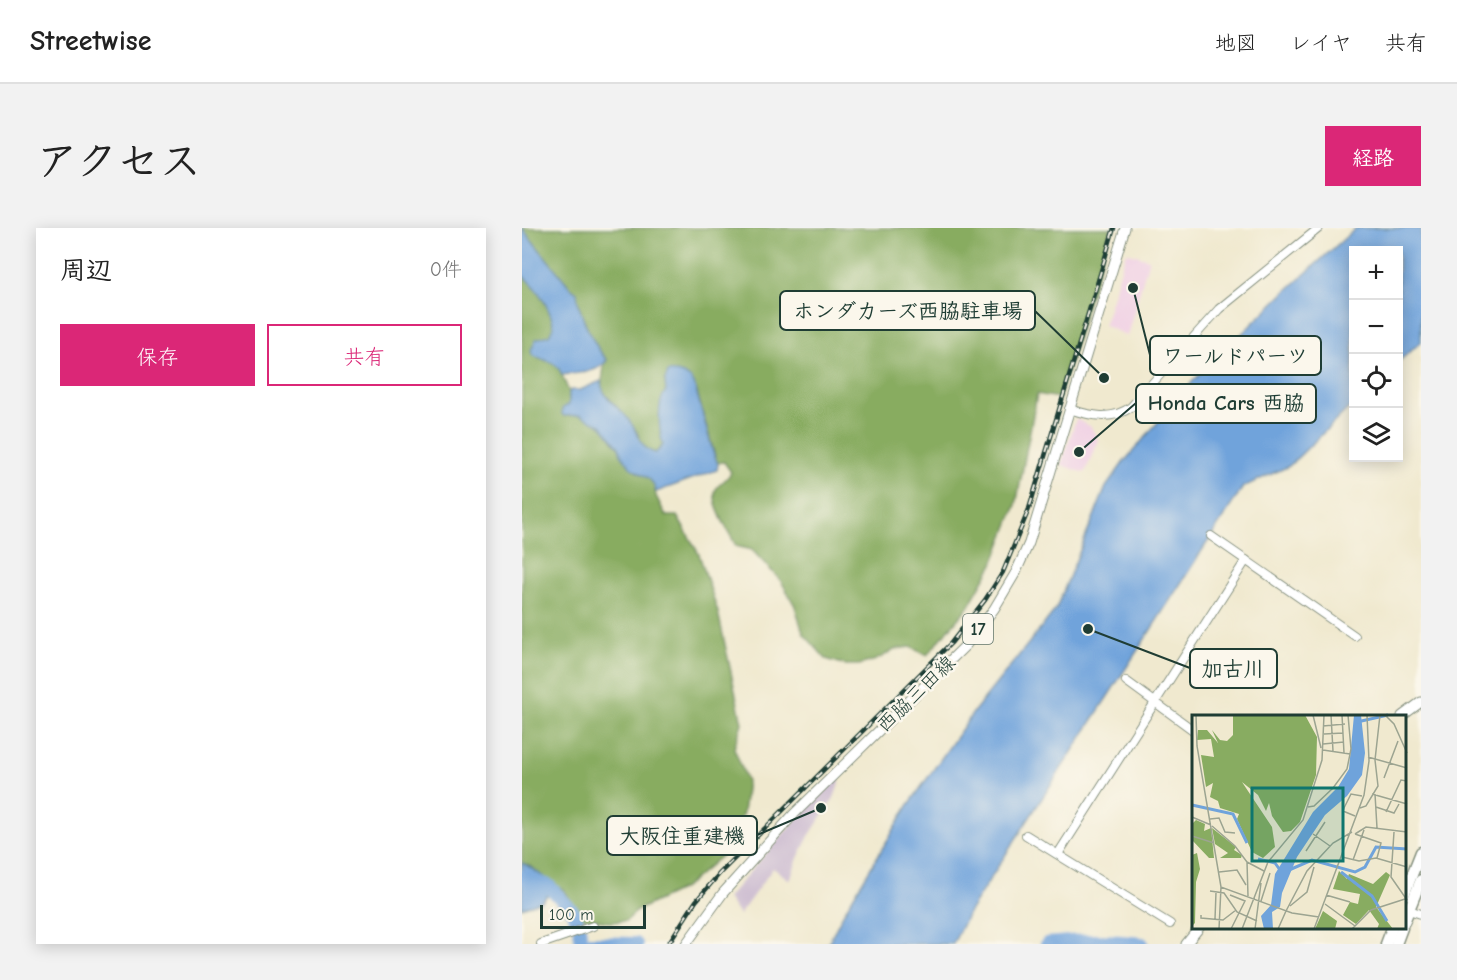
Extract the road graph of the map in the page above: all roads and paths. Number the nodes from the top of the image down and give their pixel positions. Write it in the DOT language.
graph roads {
  1 [pos="1125,228"];
  2 [pos="1319,228"];
  3 [pos="1069,409"];
  4 [pos="1211,536"];
  5 [pos="1246,560"];
  6 [pos="1355,636"];
  7 [pos="1126,681"];
  8 [pos="1154,702"];
  9 [pos="1421,702"];
  10 [pos="1403,715"];
  11 [pos="1192,729"];
  12 [pos="1026,835"];
  13 [pos="1421,852"];
  14 [pos="1058,854"];
  15 [pos="1421,880"];
  16 [pos="1406,890"];
  17 [pos="1409,910"];
  18 [pos="1421,914"];
  19 [pos="1406,917"];
  20 [pos="1170,924"];
  21 [pos="593,926"];
  22 [pos="1197,929"];
  23 [pos="1391,929"];
  24 [pos="1401,929"];
  25 [pos="541,944"];
  26 [pos="686,944"];
  27 [pos="1186,944"];
  28 [pos="1386,944"];
  29 [pos="1396,944"];
  1 -- 3 [label="main road, 西脇三田線 / 17"];
  2 -- 3 [label="street"];
  3 -- 26 [label="main road, 西脇三田線 / 17"];
  4 -- 5 [label="street"];
  5 -- 6 [label="street"];
  5 -- 8 [label="street"];
  7 -- 8 [label="street"];
  8 -- 11 [label="street"];
  8 -- 14 [label="street"];
  9 -- 10 [label="main road"];
  12 -- 14 [label="street"];
  13 -- 16 [label="highway"];
  14 -- 20 [label="street"];
  15 -- 17 [label="highway"];
  17 -- 18 [label="street"];
  17 -- 19 [label="highway"];
  21 -- 25 [label="street"];
  22 -- 27 [label="main road"];
  23 -- 28 [label="highway"];
  24 -- 29 [label="highway"];
}
